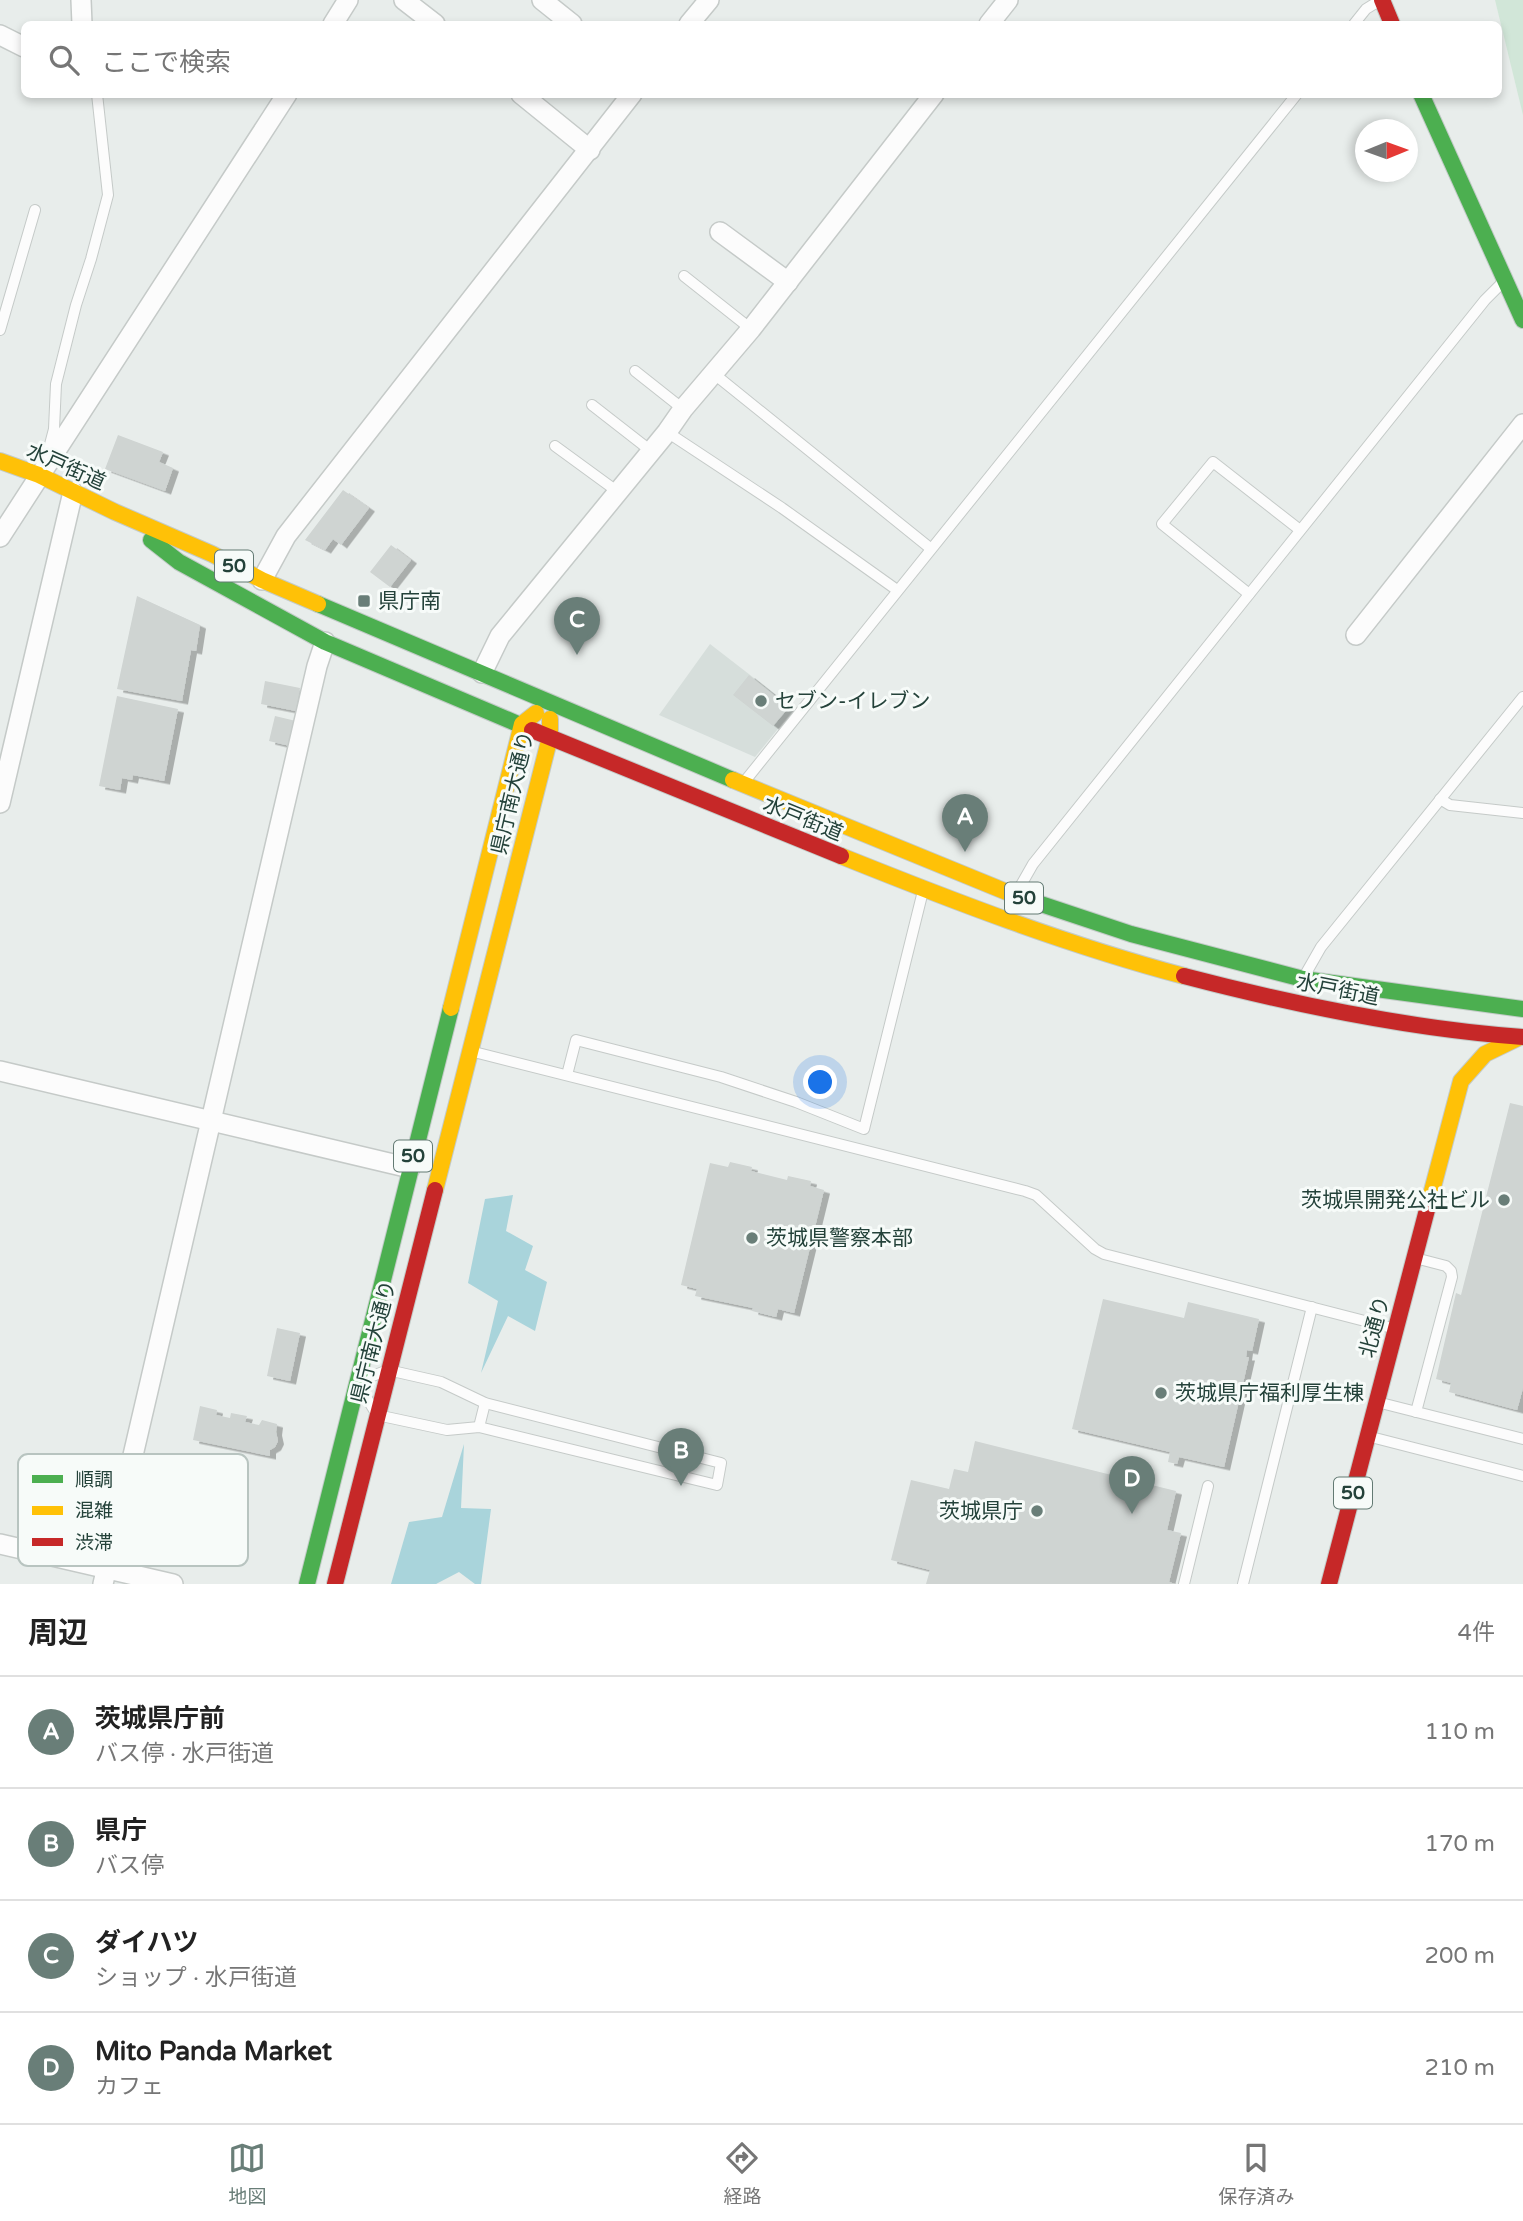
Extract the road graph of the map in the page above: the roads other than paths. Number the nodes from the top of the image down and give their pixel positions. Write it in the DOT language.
graph roads {
  1 [pos="81,0"];
  2 [pos="348,0"];
  3 [pos="404,0"];
  4 [pos="542,0"];
  5 [pos="709,0"];
  6 [pos="1008,0"];
  7 [pos="1381,0"];
  8 [pos="82,21"];
  9 [pos="334,21"];
  10 [pos="431,21"];
  11 [pos="568,21"];
  12 [pos="692,21"];
  13 [pos="991,21"];
  14 [pos="1356,21"];
  15 [pos="1391,21"];
  16 [pos="0,35"];
  17 [pos="21,46"];
  18 [pos="97,98"];
  19 [pos="284,98"];
  20 [pos="526,98"];
  21 [pos="629,98"];
  22 [pos="931,98"];
  23 [pos="1294,98"];
  24 [pos="1424,98"];
  25 [pos="590,150"];
  26 [pos="35,210"];
  27 [pos="720,232"];
  28 [pos="684,276"];
  29 [pos="1505,279"];
  30 [pos="788,282"];
  31 [pos="1523,320"];
  32 [pos="751,329"];
  33 [pos="0,330"];
  34 [pos="635,372"];
  35 [pos="713,373"];
  36 [pos="592,405"];
  37 [pos="683,409"];
  38 [pos="1523,424"];
  39 [pos="667,432"];
  40 [pos="555,446"];
  41 [pos="651,451"];
  42 [pos="0,461"];
  43 [pos="42,470"];
  44 [pos="73,492"];
  45 [pos="618,492"];
  46 [pos="115,512"];
  47 [pos="1300,530"];
  48 [pos="0,537"];
  49 [pos="930,548"];
  50 [pos="262,580"];
  51 [pos="897,590"];
  52 [pos="1249,594"];
  53 [pos="1356,635"];
  54 [pos="325,642"];
  55 [pos="482,673"];
  56 [pos="1523,697"];
  57 [pos="550,702"];
  58 [pos="522,724"];
  59 [pos="550,737"];
  60 [pos="743,784"];
  61 [pos="1440,799"];
  62 [pos="0,803"];
  63 [pos="1523,813"];
  64 [pos="985,883"];
  65 [pos="923,891"];
  66 [pos="1015,895"];
  67 [pos="973,909"];
  68 [pos="1303,979"];
  69 [pos="1523,1009"];
  70 [pos="1415,1025"];
  71 [pos="1523,1037"];
  72 [pos="1439,1041"];
  73 [pos="470,1051"];
  74 [pos="1456,1064"];
  75 [pos="0,1072"];
  76 [pos="568,1074"];
  77 [pos="1461,1081"];
  78 [pos="212,1120"];
  79 [pos="410,1168"];
  80 [pos="1415,1258"];
  81 [pos="1312,1307"];
  82 [pos="1396,1328"];
  83 [pos="388,1370"];
  84 [pos="357,1382"];
  85 [pos="1377,1402"];
  86 [pos="485,1403"];
  87 [pos="1416,1412"];
  88 [pos="377,1415"];
  89 [pos="479,1427"];
  90 [pos="1368,1436"];
  91 [pos="1523,1439"];
  92 [pos="134,1454"];
  93 [pos="1522,1473"];
  94 [pos="1208,1486"];
  95 [pos="0,1544"];
  96 [pos="18,1549"];
  97 [pos="72,1566"];
  98 [pos="105,1576"];
  99 [pos="173,1584"];
  100 [pos="307,1584"];
  101 [pos="335,1584"];
  102 [pos="1184,1584"];
  103 [pos="1243,1584"];
  104 [pos="1329,1584"];
  1 -- 8 [label="street"];
  2 -- 9 [label="street"];
  3 -- 10 [label="street"];
  4 -- 11 [label="street"];
  5 -- 12 [label="street"];
  6 -- 13 [label="street"];
  7 -- 14 [label="lane"];
  7 -- 15 [label="main road"];
  16 -- 17 [label="street"];
  18 -- 43 [label="lane"];
  19 -- 43 [label="street"];
  20 -- 25 [label="street"];
  21 -- 25 [label="street"];
  22 -- 30 [label="street"];
  23 -- 49 [label="lane"];
  24 -- 29 [label="main road"];
  25 -- 50 [label="street"];
  26 -- 33 [label="lane"];
  27 -- 30 [label="street"];
  28 -- 32 [label="lane"];
  29 -- 31 [label="main road"];
  29 -- 47 [label="lane"];
  30 -- 32 [label="street"];
  32 -- 35 [label="street"];
  34 -- 37 [label="lane"];
  35 -- 37 [label="street"];
  35 -- 49 [label="lane"];
  36 -- 41 [label="lane"];
  37 -- 39 [label="street"];
  38 -- 53 [label="street"];
  39 -- 41 [label="street"];
  39 -- 51 [label="lane"];
  40 -- 45 [label="lane"];
  41 -- 45 [label="street"];
  42 -- 43 [label="main road, 水戸街道 / 50"];
  43 -- 44 [label="main road, 水戸街道 / 50"];
  43 -- 48 [label="street"];
  44 -- 46 [label="main road, 水戸街道 / 50"];
  44 -- 62 [label="street"];
  45 -- 55 [label="street"];
  46 -- 50 [label="main road, 水戸街道 / 50"];
  46 -- 54 [label="main road, 水戸街道 / 50"];
  47 -- 52 [label="lane"];
  47 -- 52 [label="lane"];
  49 -- 51 [label="lane"];
  50 -- 55 [label="main road, 水戸街道 / 50"];
  51 -- 60 [label="lane"];
  52 -- 66 [label="lane"];
  54 -- 58 [label="main road, 水戸街道 / 50"];
  54 -- 78 [label="street"];
  55 -- 57 [label="main road, 水戸街道 / 50"];
  56 -- 61 [label="lane"];
  57 -- 58 [label="main road, 県庁南大通り"];
  57 -- 59 [label="main road, 県庁南大通り / 50"];
  57 -- 60 [label="main road, 水戸街道 / 50"];
  58 -- 59 [label="main road, 水戸街道 / 50"];
  58 -- 79 [label="main road, 県庁南大通り / 50"];
  59 -- 65 [label="main road, 水戸街道 / 50"];
  59 -- 73 [label="main road, 県庁南大通り / 50"];
  60 -- 64 [label="main road, 水戸街道 / 50"];
  61 -- 63 [label="lane"];
  61 -- 68 [label="lane"];
  64 -- 66 [label="main road, 水戸街道 / 50"];
  64 -- 67 [label="main road"];
  65 -- 67 [label="main road, 水戸街道 / 50"];
  65 -- 76 [label="lane"];
  66 -- 68 [label="main road, 水戸街道 / 50"];
  67 -- 70 [label="main road, 水戸街道 / 50"];
  68 -- 69 [label="main road, 水戸街道 / 50"];
  70 -- 71 [label="main road, 水戸街道 / 50"];
  70 -- 72 [label="main road"];
  71 -- 77 [label="main road"];
  73 -- 76 [label="lane"];
  73 -- 83 [label="main road, 県庁南大通り / 50"];
  74 -- 77 [label="main road"];
  75 -- 78 [label="street"];
  76 -- 81 [label="lane"];
  77 -- 80 [label="main road, 北通り / 50"];
  78 -- 79 [label="street"];
  78 -- 92 [label="street"];
  79 -- 84 [label="main road, 県庁南大通り / 50"];
  80 -- 82 [label="main road, 北通り / 50"];
  80 -- 87 [label="lane"];
  81 -- 82 [label="lane"];
  81 -- 103 [label="lane"];
  82 -- 85 [label="main road, 北通り / 50"];
  83 -- 84 [label="lane"];
  83 -- 86 [label="lane"];
  83 -- 88 [label="main road, 県庁南大通り / 50"];
  84 -- 88 [label="lane"];
  84 -- 100 [label="main road, 県庁南大通り / 50"];
  85 -- 87 [label="lane"];
  85 -- 90 [label="main road, 北通り / 50"];
  86 -- 89 [label="lane"];
  86 -- 89 [label="lane"];
  87 -- 91 [label="lane"];
  88 -- 89 [label="lane"];
  88 -- 101 [label="main road, 県庁南大通り / 50"];
  90 -- 93 [label="lane"];
  90 -- 104 [label="main road, 北通り / 50"];
  94 -- 102 [label="lane"];
  95 -- 96 [label="street"];
  97 -- 98 [label="street"];
  98 -- 99 [label="street"];
}
